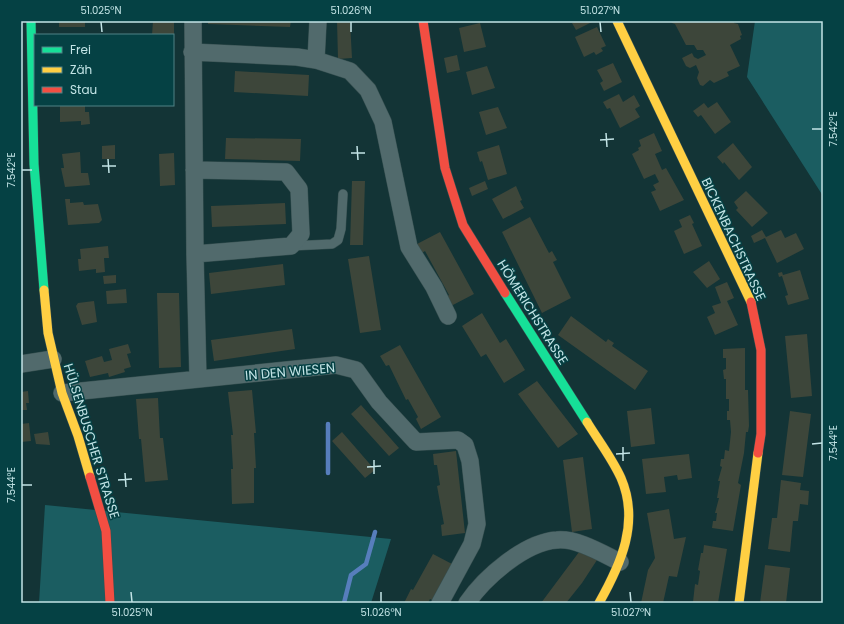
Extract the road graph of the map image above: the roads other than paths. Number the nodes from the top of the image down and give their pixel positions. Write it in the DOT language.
graph roads {
  1 [pos="31,21"];
  2 [pos="193,21"];
  3 [pos="318,21"];
  4 [pos="423,21"];
  5 [pos="617,21"];
  6 [pos="192,52"];
  7 [pos="316,60"];
  8 [pos="194,170"];
  9 [pos="343,194"];
  10 [pos="291,246"];
  11 [pos="195,254"];
  12 [pos="448,316"];
  13 [pos="53,359"];
  14 [pos="21,364"];
  15 [pos="198,379"];
  16 [pos="62,393"];
  17 [pos="620,562"];
  18 [pos="110,603"];
  19 [pos="440,603"];
  20 [pos="467,603"];
  21 [pos="599,603"];
  22 [pos="739,603"];
  1 -- 13 [label="street, HÜLSENBUSCHER STRASSE"];
  2 -- 6 [label="street"];
  3 -- 7 [label="street"];
  4 -- 17 [label="street, HÖMERICHSTRASSE"];
  5 -- 22 [label="street, BICKENBACHSTRASSE"];
  6 -- 7 [label="street"];
  6 -- 8 [label="street"];
  7 -- 12 [label="street"];
  8 -- 10 [label="street"];
  8 -- 11 [label="street"];
  9 -- 10 [label="lane"];
  10 -- 11 [label="street"];
  11 -- 15 [label="street"];
  13 -- 14 [label="street"];
  13 -- 16 [label="street, HÜLSENBUSCHER STRASSE"];
  15 -- 16 [label="street, IN DEN WIESEN"];
  15 -- 19 [label="street, IN DEN WIESEN"];
  16 -- 18 [label="street, HÜLSENBUSCHER STRASSE"];
  17 -- 20 [label="street"];
  17 -- 21 [label="street, HÖMERICHSTRASSE"];
}
